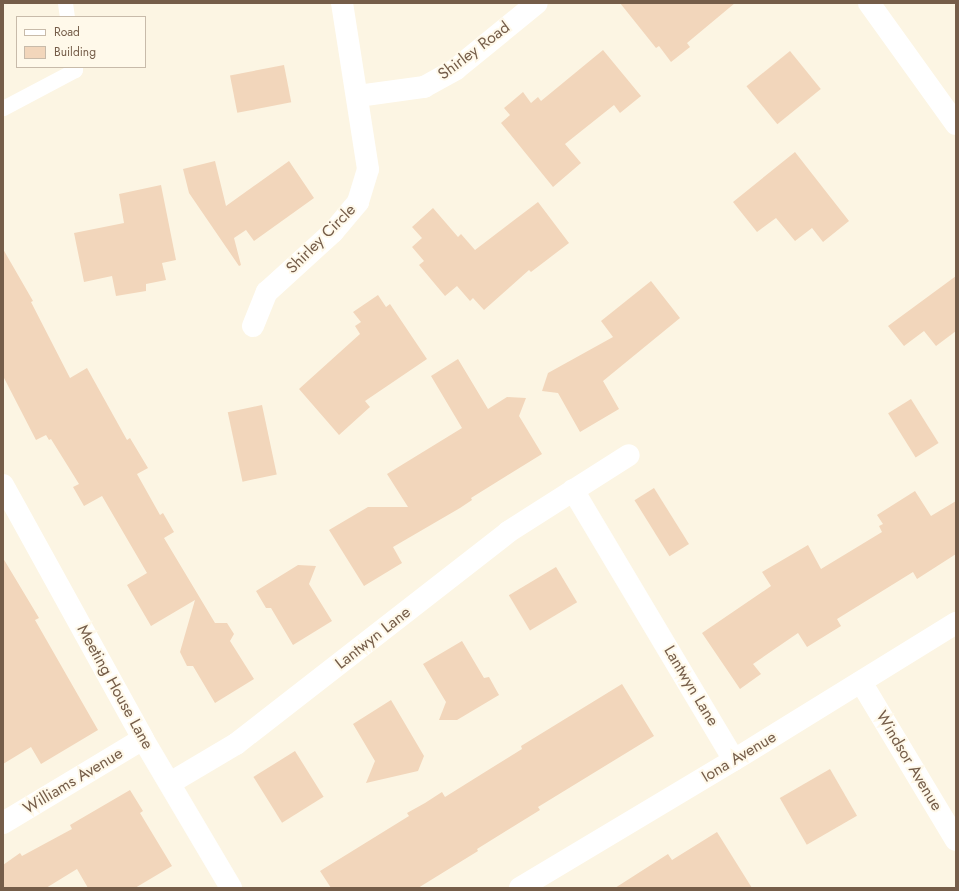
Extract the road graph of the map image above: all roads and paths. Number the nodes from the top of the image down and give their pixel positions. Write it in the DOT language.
graph roads {
  1 [pos="65,3"];
  2 [pos="342,3"];
  3 [pos="537,3"];
  4 [pos="869,3"];
  5 [pos="67,16"];
  6 [pos="75,68"];
  7 [pos="358,96"];
  8 [pos="3,108"];
  9 [pos="956,124"];
  10 [pos="253,326"];
  11 [pos="628,455"];
  12 [pos="3,485"];
  13 [pos="573,490"];
  14 [pos="956,623"];
  15 [pos="861,682"];
  16 [pos="143,739"];
  17 [pos="734,760"];
  18 [pos="170,783"];
  19 [pos="3,824"];
  20 [pos="956,840"];
  21 [pos="231,888"];
  22 [pos="520,888"];
  1 -- 5 [label="lane"];
  2 -- 7 [label="street"];
  3 -- 7 [label="street, Shirley Road"];
  4 -- 9 [label="street"];
  6 -- 8 [label="lane"];
  7 -- 10 [label="street, Shirley Circle"];
  11 -- 13 [label="street, Lantwyn Lane"];
  12 -- 16 [label="street, Meeting House Lane"];
  13 -- 17 [label="street, Lantwyn Lane"];
  13 -- 18 [label="street, Lantwyn Lane"];
  14 -- 15 [label="street, Iona Avenue"];
  15 -- 17 [label="street, Iona Avenue"];
  15 -- 20 [label="street, Windsor Avenue"];
  16 -- 18 [label="street, Meeting House Lane"];
  16 -- 19 [label="street, Williams Avenue"];
  17 -- 22 [label="street, Iona Avenue"];
  18 -- 21 [label="street, Meeting House Lane"];
}
